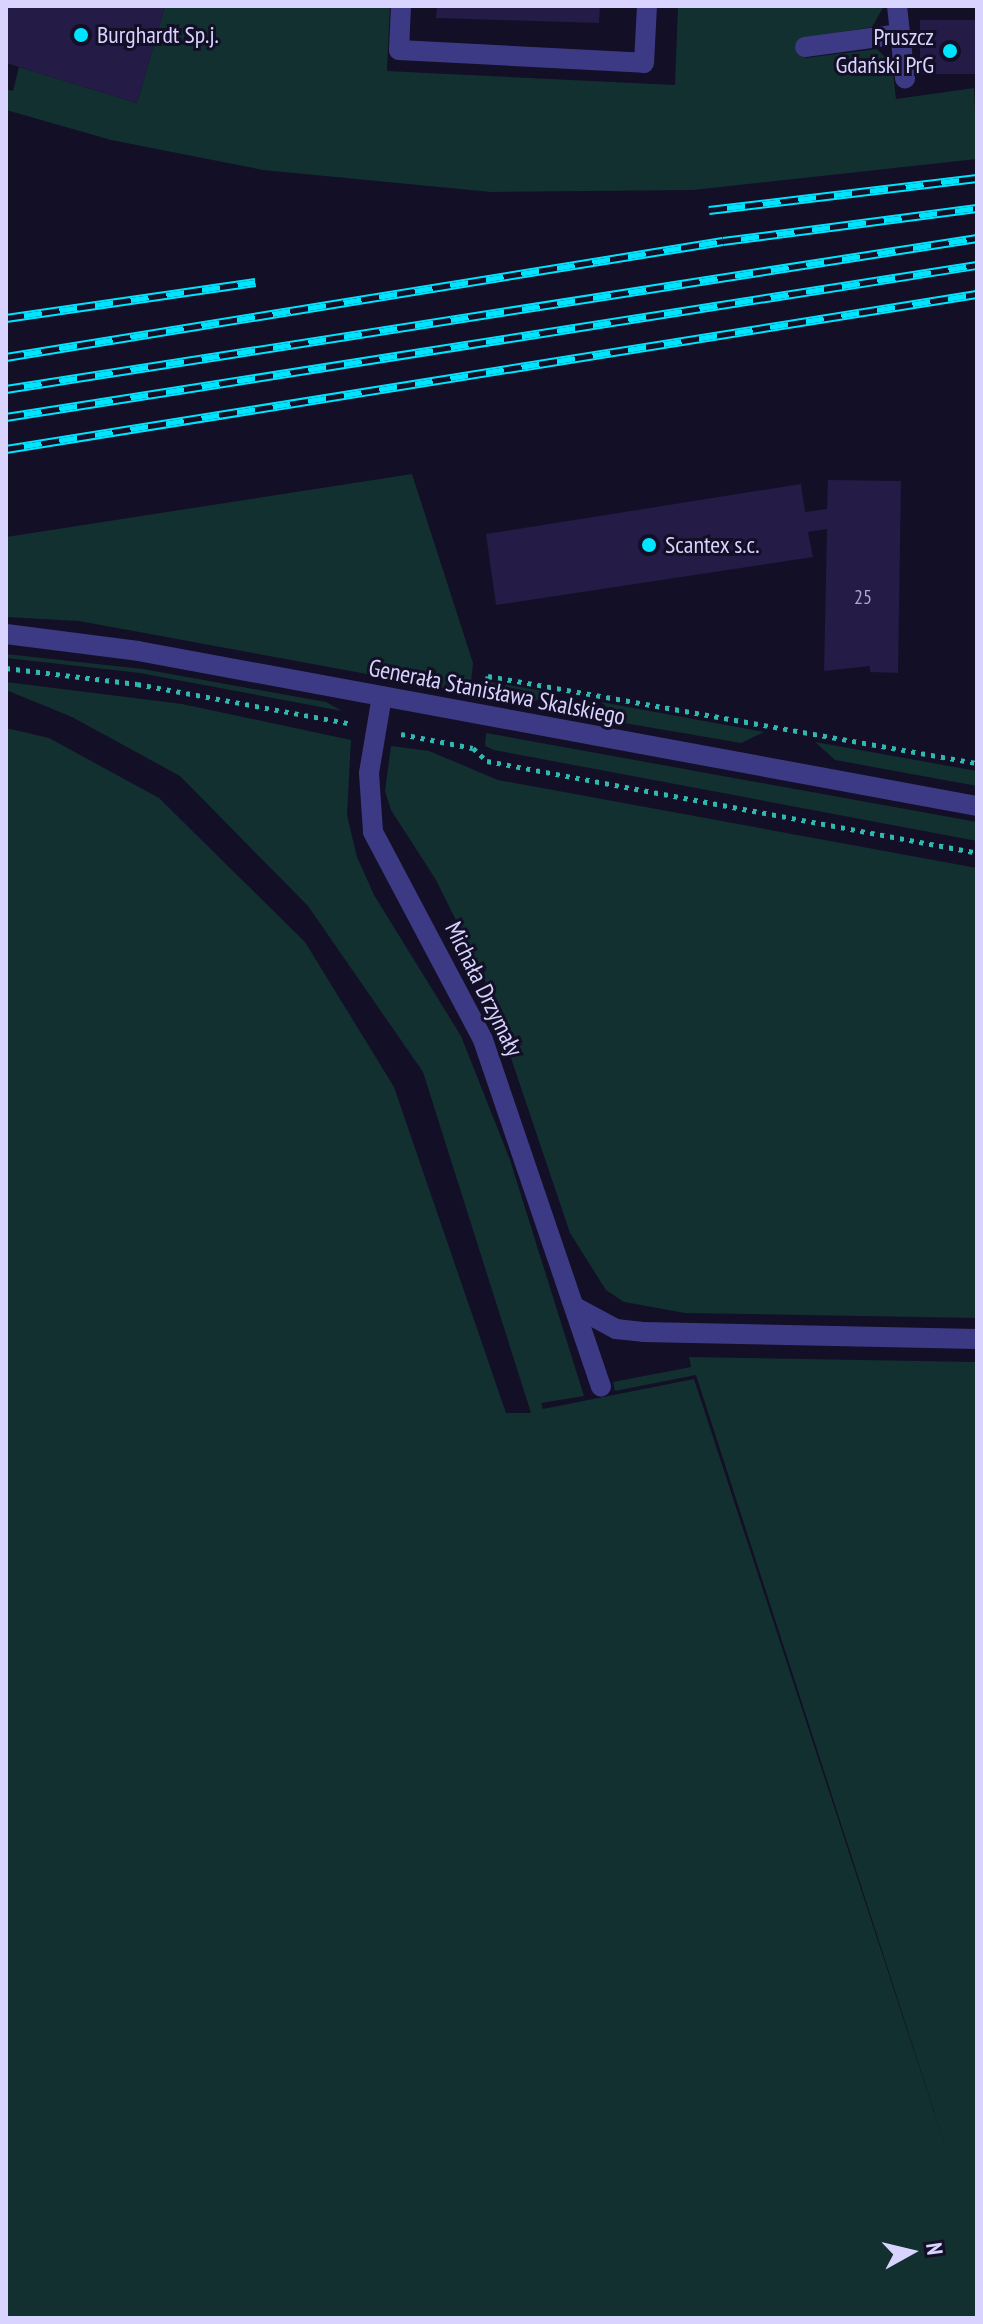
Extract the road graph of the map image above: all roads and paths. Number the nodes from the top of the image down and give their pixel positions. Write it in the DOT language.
graph roads {
  1 [pos="401,6"];
  2 [pos="647,6"];
  3 [pos="897,6"];
  4 [pos="900,34"];
  5 [pos="805,47"];
  6 [pos="905,79"];
  7 [pos="6,634"];
  8 [pos="6,668"];
  9 [pos="382,696"];
  10 [pos="480,715"];
  11 [pos="376,729"];
  12 [pos="473,748"];
  13 [pos="977,763"];
  14 [pos="977,806"];
  15 [pos="977,853"];
  16 [pos="577,1308"];
  17 [pos="977,1339"];
  18 [pos="601,1386"];
  1 -- 2 [label="street"];
  3 -- 4 [label="street"];
  4 -- 5 [label="street"];
  4 -- 6 [label="street"];
  7 -- 9 [label="street, Generała Stanisława Skalskiego"];
  8 -- 11 [label="path"];
  9 -- 10 [label="street, Generała Stanisława Skalskiego"];
  9 -- 11 [label="street, Michała Drzymały"];
  10 -- 12 [label="path"];
  10 -- 13 [label="path"];
  10 -- 14 [label="street, Generała Stanisława Skalskiego"];
  11 -- 12 [label="path"];
  11 -- 16 [label="street, Michała Drzymały"];
  12 -- 15 [label="path"];
  16 -- 17 [label="street"];
  16 -- 18 [label="street, Michała Drzymały"];
}
